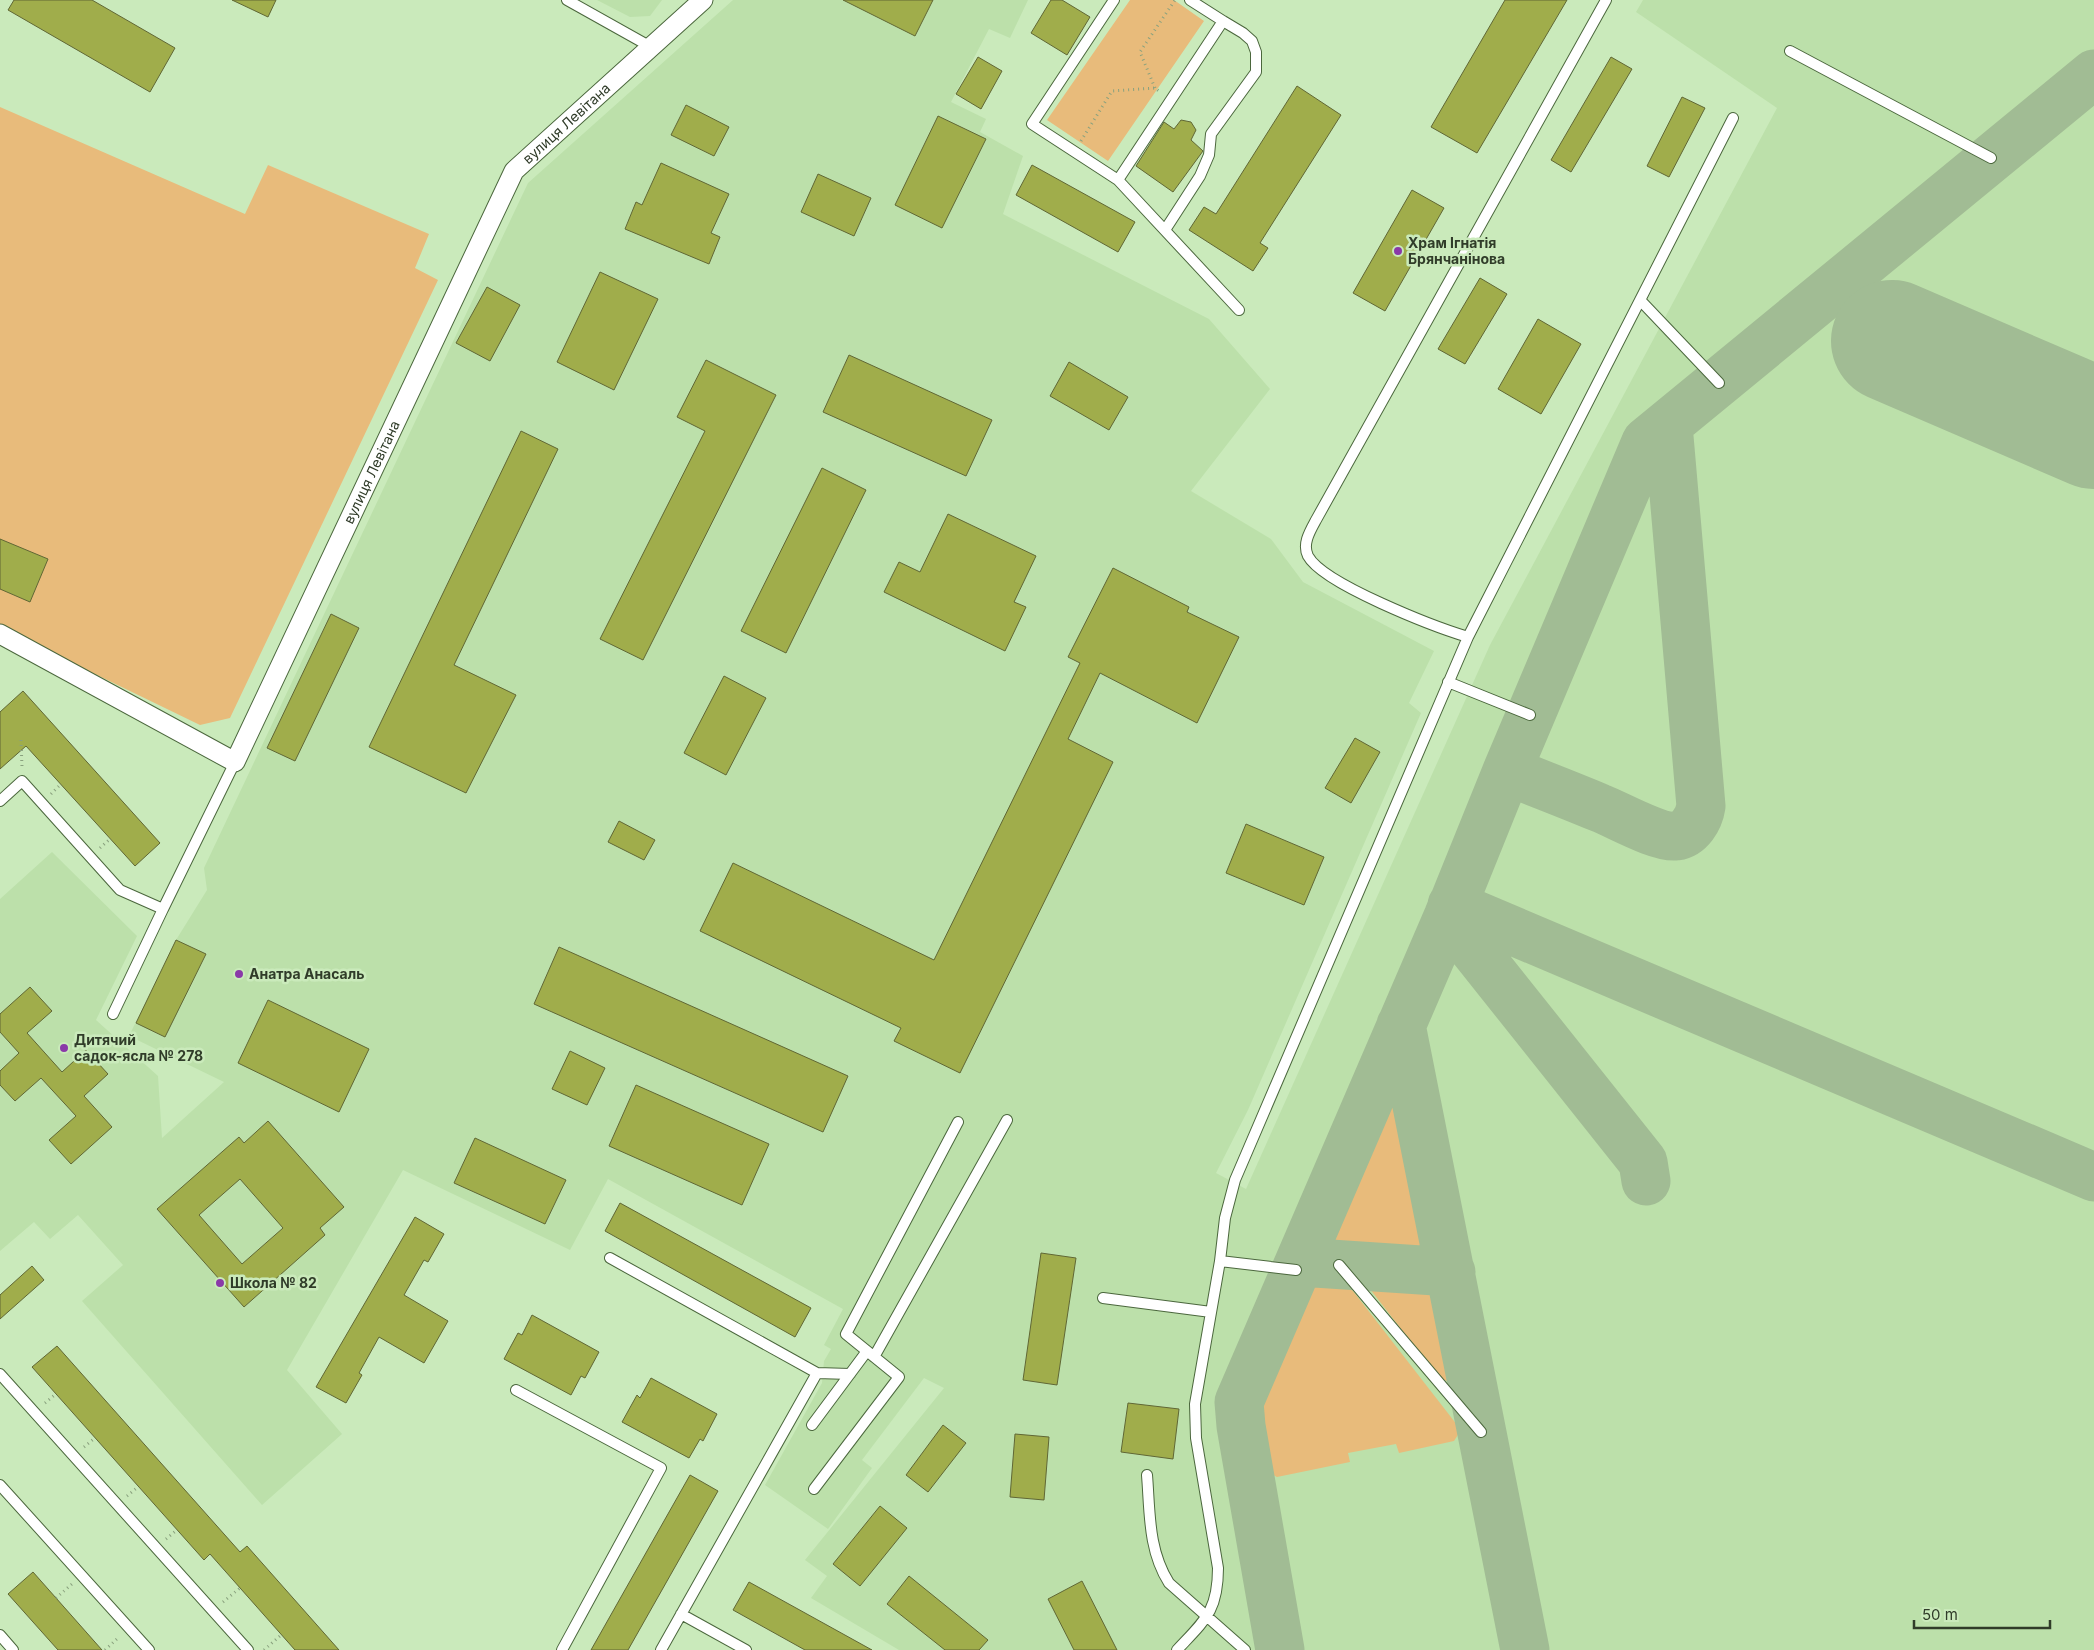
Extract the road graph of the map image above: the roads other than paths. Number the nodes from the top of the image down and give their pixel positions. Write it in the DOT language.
graph roads {
  1 [pos="567,0"];
  2 [pos="703,0"];
  3 [pos="1114,0"];
  4 [pos="1190,0"];
  5 [pos="1606,0"];
  6 [pos="1223,21"];
  7 [pos="651,47"];
  8 [pos="1790,51"];
  9 [pos="1733,118"];
  10 [pos="1992,158"];
  11 [pos="1118,180"];
  12 [pos="1165,230"];
  13 [pos="1640,300"];
  14 [pos="1240,310"];
  15 [pos="1720,382"];
  16 [pos="0,634"];
  17 [pos="1468,637"];
  18 [pos="1448,682"];
  19 [pos="1530,715"];
  20 [pos="235,762"];
  21 [pos="0,801"];
  22 [pos="163,910"];
  23 [pos="112,1014"];
  24 [pos="1007,1120"];
  25 [pos="958,1122"];
  26 [pos="610,1258"];
  27 [pos="1220,1261"];
  28 [pos="1339,1264"];
  29 [pos="1296,1270"];
  30 [pos="1103,1298"];
  31 [pos="1211,1312"];
  32 [pos="871,1354"];
  33 [pos="817,1373"];
  34 [pos="0,1374"];
  35 [pos="850,1374"];
  36 [pos="516,1390"];
  37 [pos="812,1424"];
  38 [pos="1481,1432"];
  39 [pos="1147,1475"];
  40 [pos="0,1485"];
  41 [pos="814,1489"];
  42 [pos="681,1614"];
  43 [pos="1207,1617"];
  44 [pos="0,1635"];
  45 [pos="13,1650"];
  46 [pos="148,1650"];
  47 [pos="248,1650"];
  48 [pos="562,1650"];
  49 [pos="661,1650"];
  50 [pos="746,1650"];
  51 [pos="1177,1650"];
  52 [pos="1245,1650"];
  1 -- 7 [label="lane"];
  2 -- 7 [label="street, вулиця Левітана"];
  3 -- 11 [label="lane"];
  4 -- 6 [label="lane"];
  5 -- 17 [label="lane"];
  6 -- 11 [label="lane"];
  6 -- 12 [label="lane"];
  7 -- 20 [label="street, вулиця Левітана"];
  8 -- 10 [label="lane"];
  9 -- 13 [label="lane"];
  11 -- 12 [label="lane"];
  12 -- 14 [label="lane"];
  13 -- 15 [label="lane"];
  13 -- 17 [label="lane"];
  16 -- 20 [label="street"];
  17 -- 18 [label="lane"];
  18 -- 19 [label="lane"];
  18 -- 27 [label="lane"];
  20 -- 22 [label="lane"];
  21 -- 22 [label="lane"];
  22 -- 23 [label="lane"];
  24 -- 32 [label="lane"];
  25 -- 32 [label="lane"];
  26 -- 33 [label="lane"];
  27 -- 29 [label="lane"];
  27 -- 31 [label="lane"];
  28 -- 38 [label="lane"];
  30 -- 31 [label="lane"];
  31 -- 43 [label="lane"];
  32 -- 35 [label="lane"];
  32 -- 41 [label="lane"];
  33 -- 35 [label="lane"];
  33 -- 42 [label="lane"];
  34 -- 47 [label="lane"];
  35 -- 37 [label="lane"];
  36 -- 48 [label="lane"];
  39 -- 43 [label="lane"];
  40 -- 46 [label="lane"];
  42 -- 49 [label="lane"];
  42 -- 50 [label="lane"];
  43 -- 51 [label="lane"];
  43 -- 52 [label="lane"];
  44 -- 45 [label="lane"];
}
